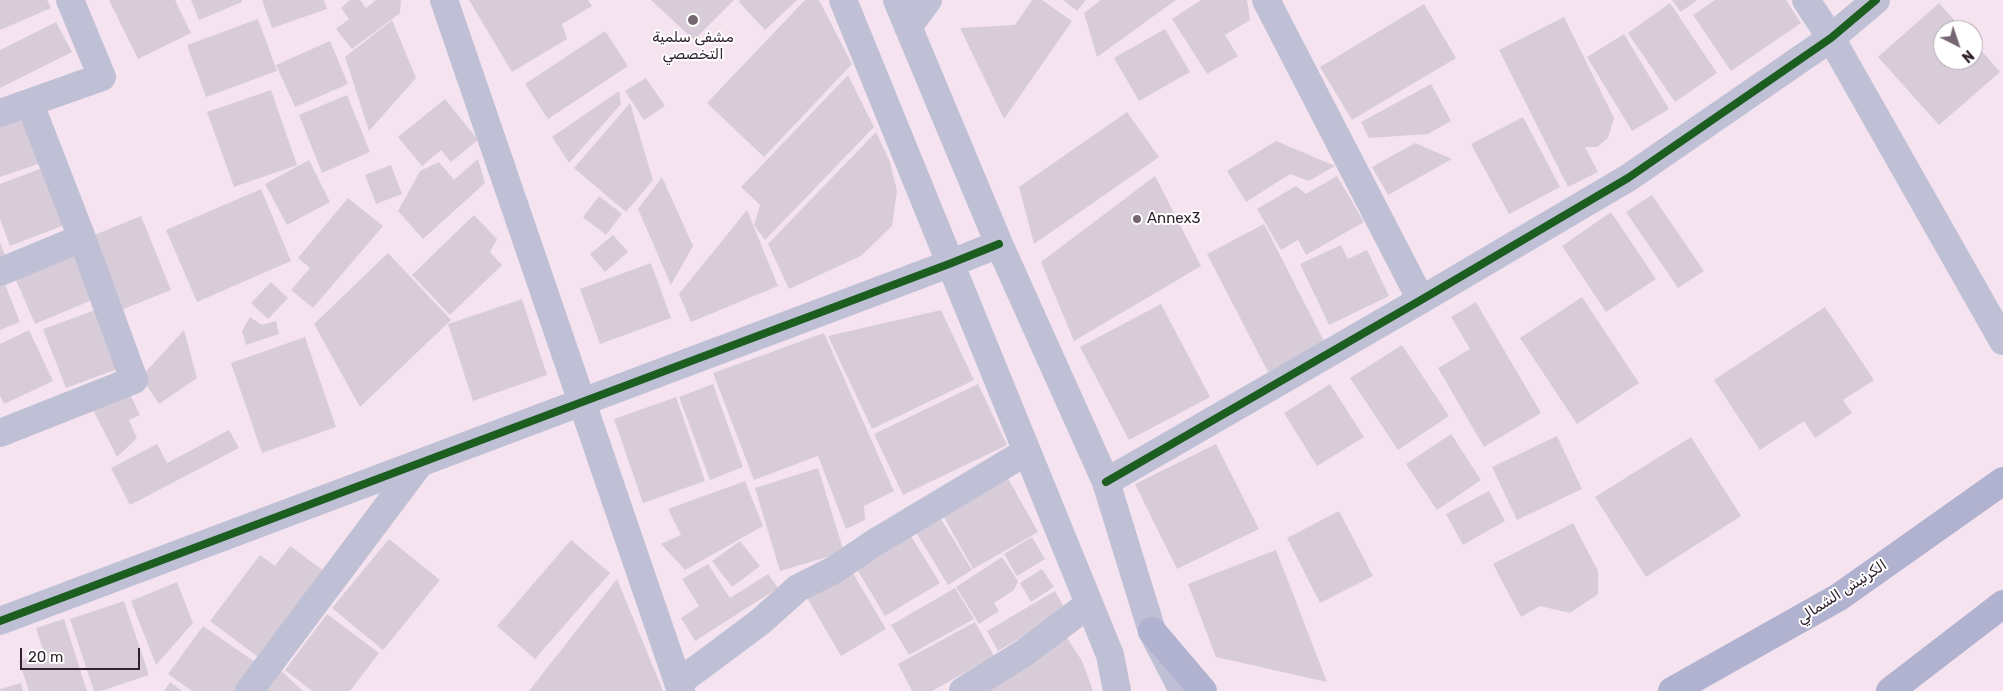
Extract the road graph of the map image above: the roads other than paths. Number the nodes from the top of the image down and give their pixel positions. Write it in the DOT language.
graph roads {
  1 [pos="70,0"];
  2 [pos="444,0"];
  3 [pos="844,0"];
  4 [pos="897,0"];
  5 [pos="928,0"];
  6 [pos="1266,0"];
  7 [pos="1806,0"];
  8 [pos="1876,0"];
  9 [pos="908,27"];
  10 [pos="1831,38"];
  11 [pos="30,104"];
  12 [pos="0,113"];
  13 [pos="82,238"];
  14 [pos="999,244"];
  15 [pos="949,264"];
  16 [pos="0,272"];
  17 [pos="1421,300"];
  18 [pos="2003,341"];
  19 [pos="582,402"];
  20 [pos="0,433"];
  21 [pos="1026,452"];
  22 [pos="420,463"];
  23 [pos="2003,481"];
  24 [pos="1106,482"];
  25 [pos="1089,604"];
  26 [pos="2003,604"];
  27 [pos="0,621"];
  28 [pos="1152,631"];
  29 [pos="680,687"];
  30 [pos="249,691"];
  31 [pos="963,691"];
  32 [pos="1117,691"];
  33 [pos="1183,691"];
  34 [pos="1203,691"];
  35 [pos="1672,691"];
  36 [pos="1890,691"];
  1 -- 11 [label="street"];
  2 -- 19 [label="street"];
  3 -- 15 [label="street"];
  4 -- 9 [label="street"];
  5 -- 9 [label="street"];
  6 -- 17 [label="street"];
  7 -- 10 [label="street"];
  8 -- 10 [label="street"];
  9 -- 14 [label="street"];
  10 -- 17 [label="street"];
  10 -- 18 [label="street"];
  11 -- 12 [label="street"];
  11 -- 13 [label="street"];
  13 -- 16 [label="street"];
  13 -- 20 [label="street"];
  14 -- 15 [label="street"];
  14 -- 24 [label="street"];
  15 -- 19 [label="street"];
  15 -- 21 [label="street"];
  17 -- 24 [label="street"];
  19 -- 22 [label="street"];
  19 -- 29 [label="street"];
  21 -- 25 [label="street"];
  21 -- 29 [label="street"];
  22 -- 27 [label="street"];
  22 -- 30 [label="street"];
  23 -- 35 [label="main road, الكرنيش الشمالي"];
  24 -- 28 [label="street"];
  25 -- 31 [label="street"];
  25 -- 32 [label="street"];
  26 -- 36 [label="main road"];
  28 -- 33 [label="street"];
  28 -- 34 [label="main road"];
}
